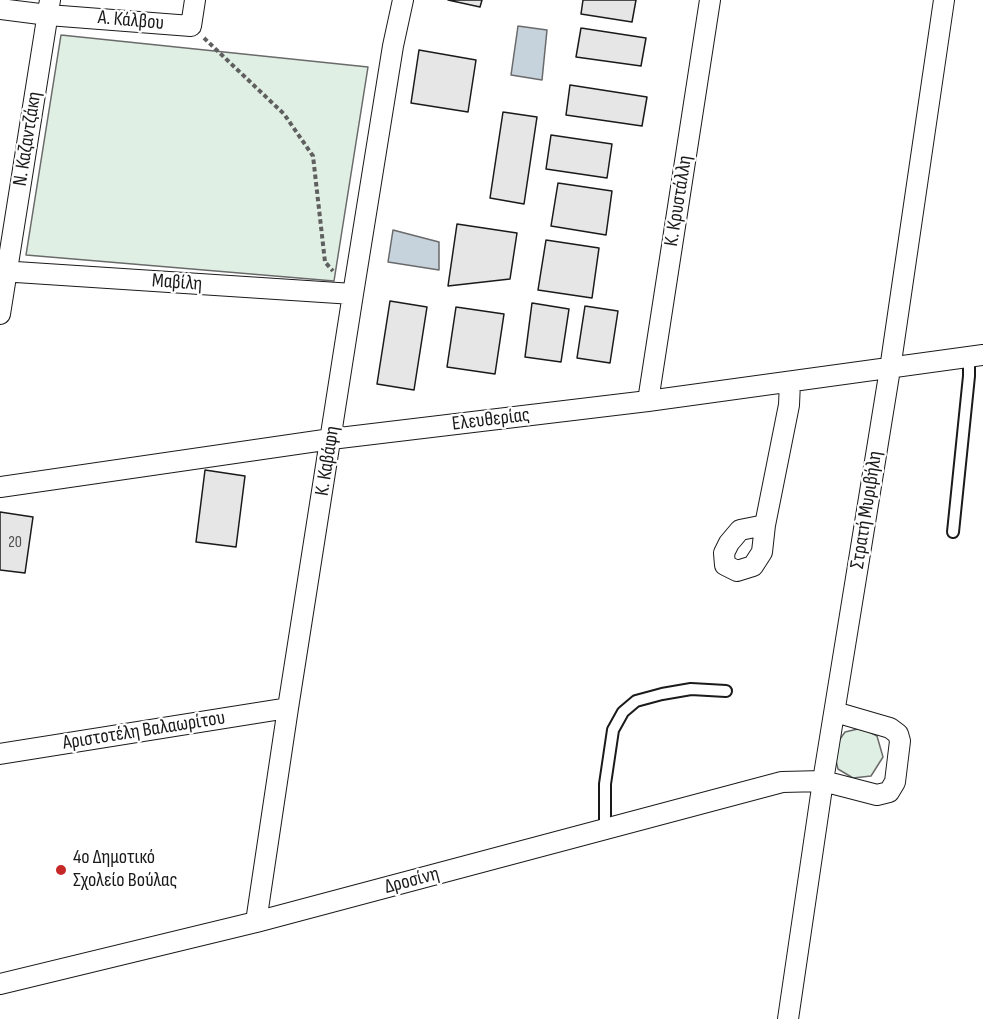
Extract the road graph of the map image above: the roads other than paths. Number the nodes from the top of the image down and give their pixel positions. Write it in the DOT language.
graph roads {
  1 [pos="195,0"];
  2 [pos="404,0"];
  3 [pos="710,0"];
  4 [pos="944,0"];
  5 [pos="49,7"];
  6 [pos="0,9"];
  7 [pos="4,271"];
  8 [pos="354,294"];
  9 [pos="0,314"];
  10 [pos="976,356"];
  11 [pos="890,369"];
  12 [pos="790,382"];
  13 [pos="648,401"];
  14 [pos="331,440"];
  15 [pos="0,488"];
  16 [pos="765,525"];
  17 [pos="953,532"];
  18 [pos="726,691"];
  19 [pos="288,708"];
  20 [pos="835,712"];
  21 [pos="0,754"];
  22 [pos="823,781"];
  23 [pos="605,829"];
  24 [pos="256,922"];
  25 [pos="0,984"];
  26 [pos="788,1019"];
  1 -- 5 [label="street, A. Κάλβου"];
  2 -- 8 [label="street, Κ. Καβάφη"];
  3 -- 13 [label="street, Κ. Κρυστάλλη"];
  4 -- 11 [label="street, Στρατή Μυριβήλη"];
  5 -- 6 [label="street, A. Κάλβου"];
  5 -- 7 [label="street, Ν. Καζαντζάκη"];
  7 -- 8 [label="street, Μαβίλη"];
  7 -- 9 [label="street, Ν. Καζαντζάκη"];
  8 -- 14 [label="street, Κ. Καβάφη"];
  10 -- 11 [label="street, Ελευθερίας"];
  10 -- 17 [label="lane"];
  11 -- 12 [label="street, Ελευθερίας"];
  11 -- 20 [label="street, Στρατή Μυριβήλη"];
  12 -- 13 [label="street, Ελευθερίας"];
  12 -- 16 [label="street"];
  13 -- 14 [label="street, Ελευθερίας"];
  14 -- 15 [label="street, Ελευθερίας"];
  14 -- 19 [label="street, Κ. Καβάφη"];
  18 -- 23 [label="lane"];
  19 -- 21 [label="street, Αριστοτέλη Βαλαωρίτου"];
  19 -- 24 [label="street, Κ. Καβάφη"];
  20 -- 22 [label="street, Στρατή Μυριβήλη"];
  20 -- 22 [label="street, Δροσίνη"];
  22 -- 23 [label="street, Δροσίνη"];
  22 -- 26 [label="street, Στρατή Μυριβήλη"];
  23 -- 24 [label="street, Δροσίνη"];
  24 -- 25 [label="street, Δροσίνη"];
}
